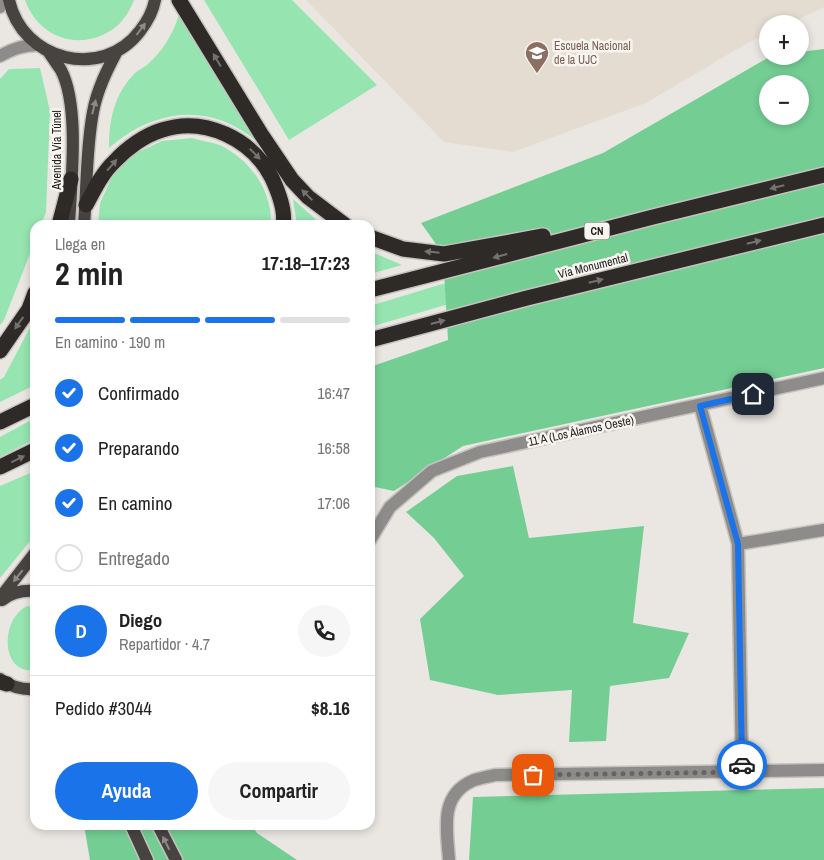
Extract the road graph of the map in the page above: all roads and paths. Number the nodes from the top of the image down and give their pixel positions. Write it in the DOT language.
graph roads {
  1 [pos="4,0"];
  2 [pos="10,0"];
  3 [pos="155,0"];
  4 [pos="179,0"];
  5 [pos="0,7"];
  6 [pos="43,48"];
  7 [pos="117,51"];
  8 [pos="0,56"];
  9 [pos="824,175"];
  10 [pos="71,179"];
  11 [pos="86,205"];
  12 [pos="653,217"];
  13 [pos="60,220"];
  14 [pos="69,220"];
  15 [pos="84,220"];
  16 [pos="282,220"];
  17 [pos="338,220"];
  18 [pos="824,225"];
  19 [pos="375,239"];
  20 [pos="375,289"];
  21 [pos="30,306"];
  22 [pos="375,339"];
  23 [pos="0,351"];
  24 [pos="824,378"];
  25 [pos="700,406"];
  26 [pos="30,407"];
  27 [pos="0,422"];
  28 [pos="30,452"];
  29 [pos="0,467"];
  30 [pos="824,530"];
  31 [pos="375,532"];
  32 [pos="738,544"];
  33 [pos="30,560"];
  34 [pos="30,591"];
  35 [pos="0,600"];
  36 [pos="824,770"];
  37 [pos="742,772"];
  38 [pos="133,830"];
  39 [pos="161,830"];
  40 [pos="148,860"];
  41 [pos="176,860"];
  42 [pos="449,860"];
  1 -- 5 [label="street"];
  2 -- 6 [label="main road, Avenida Vía Túnel"];
  7 -- 3 [label="main road, one-way"];
  17 -- 4 [label="highway, one-way"];
  6 -- 7 [label="main road"];
  6 -- 8 [label="street"];
  6 -- 10 [label="main road, Avenida Vía Túnel"];
  11 -- 7 [label="main road, one-way"];
  9 -- 12 [label="highway, CN, one-way"];
  10 -- 13 [label="highway"];
  10 -- 14 [label="main road, Avenida Vía Túnel"];
  11 -- 15 [label="main road"];
  11 -- 16 [label="highway, one-way"];
  12 -- 19 [label="highway, one-way"];
  12 -- 20 [label="highway, CN, one-way"];
  22 -- 18 [label="highway, Vía Monumental, one-way"];
  21 -- 23 [label="highway, one-way"];
  24 -- 25 [label="street, 11 A (Los Álamos Oeste)"];
  25 -- 31 [label="street, 11 A (Los Álamos Oeste)"];
  25 -- 32 [label="street"];
  26 -- 27 [label="highway"];
  29 -- 28 [label="highway, one-way"];
  30 -- 32 [label="street"];
  32 -- 37 [label="street"];
  33 -- 35 [label="main road, one-way"];
  34 -- 35 [label="main road"];
  36 -- 37 [label="street"];
  37 -- 42 [label="street"];
  38 -- 40 [label="main road"];
  41 -- 39 [label="main road, one-way"];
}
